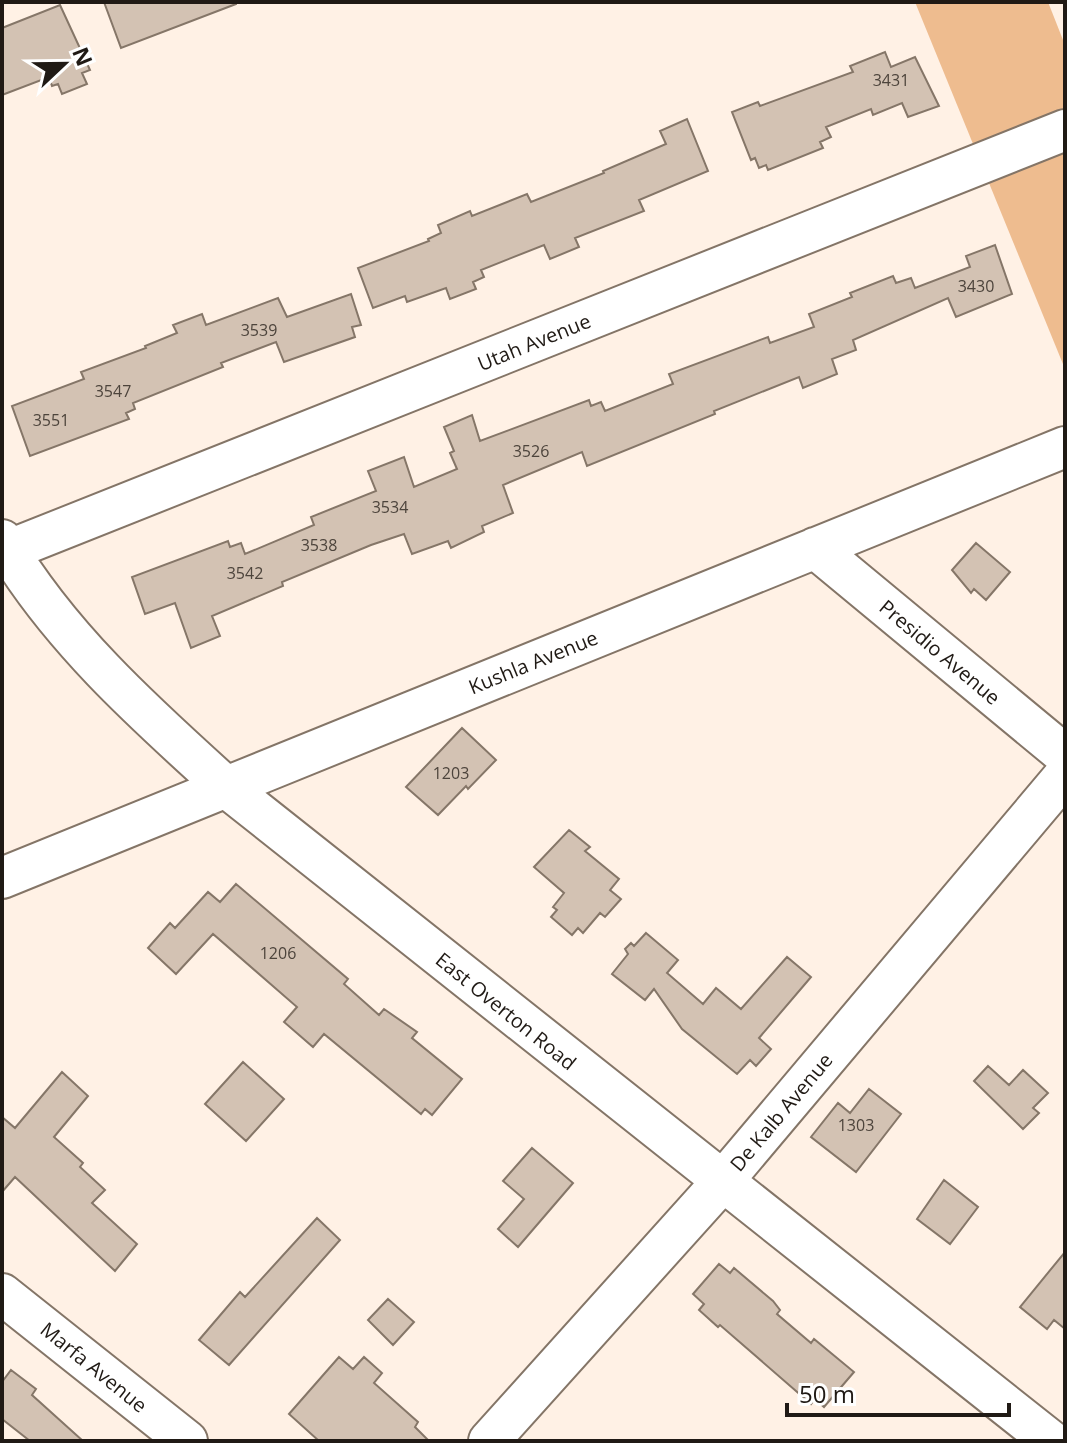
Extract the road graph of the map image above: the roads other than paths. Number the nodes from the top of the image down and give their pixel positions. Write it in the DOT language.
graph roads {
  1 [pos="1065,130"];
  2 [pos="1065,447"];
  3 [pos="4,548"];
  4 [pos="815,548"];
  5 [pos="1065,755"];
  6 [pos="1065,775"];
  7 [pos="226,787"];
  8 [pos="2,878"];
  9 [pos="722,1182"];
  10 [pos="2,1294"];
  11 [pos="187,1441"];
  12 [pos="489,1441"];
  13 [pos="1051,1441"];
  1 -- 3 [label="street, Utah Avenue"];
  2 -- 4 [label="street, Kushla Avenue"];
  3 -- 7 [label="street, East Overton Road"];
  4 -- 5 [label="street, Presidio Avenue"];
  4 -- 7 [label="street, Kushla Avenue"];
  6 -- 9 [label="street, De Kalb Avenue"];
  7 -- 8 [label="street, Kushla Avenue"];
  7 -- 9 [label="street, East Overton Road"];
  9 -- 12 [label="street, De Kalb Avenue"];
  9 -- 13 [label="street, East Overton Road"];
  10 -- 11 [label="street, Marfa Avenue"];
}
